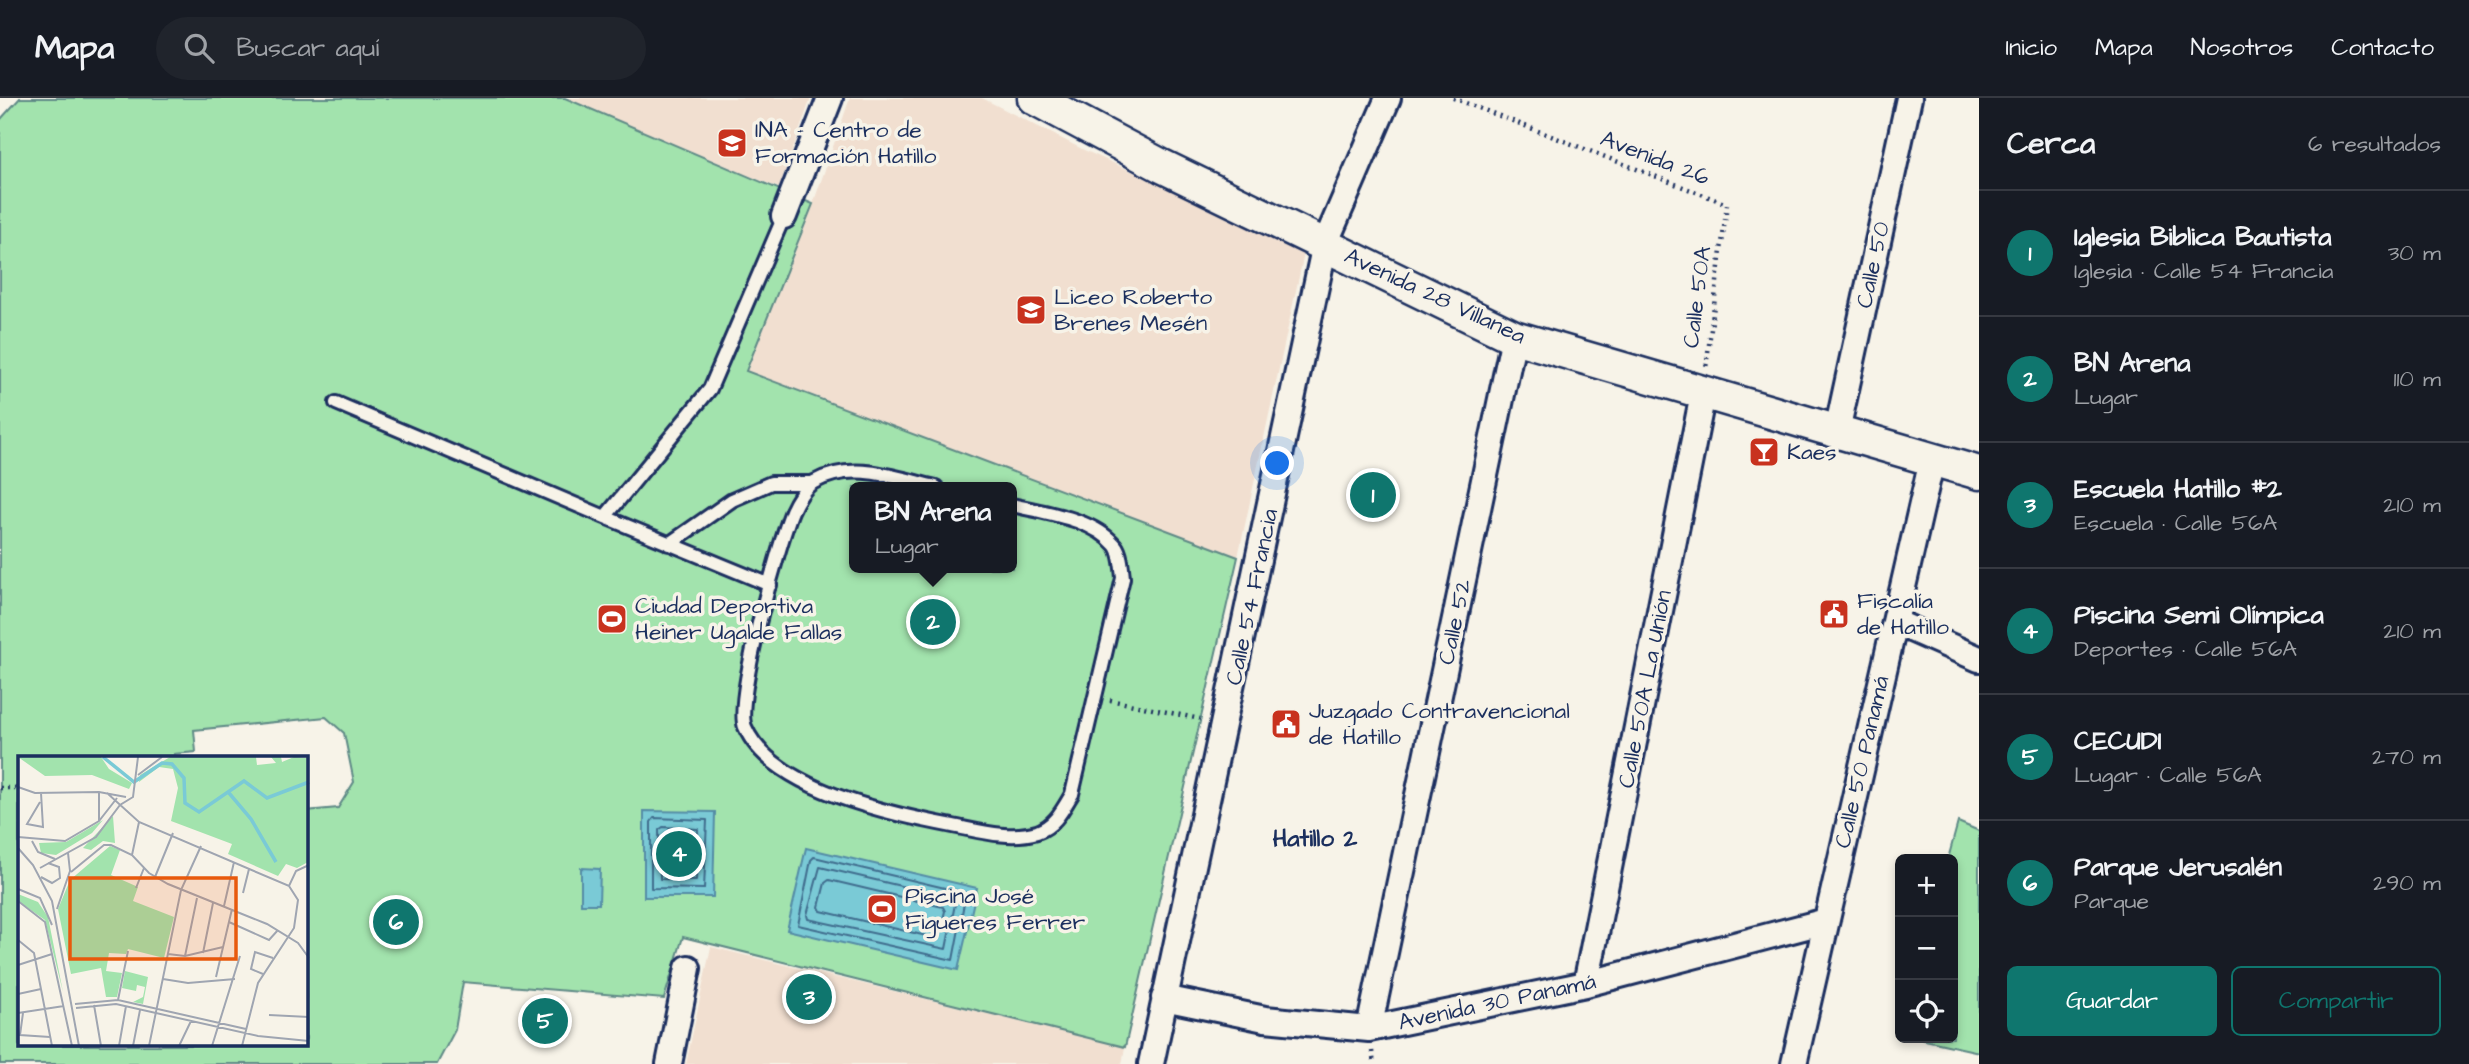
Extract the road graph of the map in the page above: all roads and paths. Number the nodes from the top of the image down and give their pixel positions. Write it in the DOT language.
graph roads {
  1 [pos="831,98"];
  2 [pos="1034,98"];
  3 [pos="1388,98"];
  4 [pos="1453,98"];
  5 [pos="1909,98"];
  6 [pos="1727,204"];
  7 [pos="784,216"];
  8 [pos="1325,244"];
  9 [pos="1514,337"];
  10 [pos="1703,394"];
  11 [pos="336,403"];
  12 [pos="1837,431"];
  13 [pos="1932,460"];
  14 [pos="1979,473"];
  15 [pos="915,482"];
  16 [pos="810,483"];
  17 [pos="1017,506"];
  18 [pos="604,517"];
  19 [pos="669,544"];
  20 [pos="770,585"];
  21 [pos="1895,622"];
  22 [pos="1979,659"];
  23 [pos="1095,696"];
  24 [pos="1225,724"];
  25 [pos="0,788"];
  26 [pos="18,788"];
  27 [pos="1826,921"];
  28 [pos="688,968"];
  29 [pos="1586,984"];
  30 [pos="1164,998"];
  31 [pos="1369,1030"];
  32 [pos="669,1064"];
  33 [pos="1151,1064"];
  34 [pos="1794,1064"];
  1 -- 7 [label="street"];
  2 -- 8 [label="street, Avenida 28 Villanea"];
  3 -- 8 [label="street, Calle 54 Francia"];
  4 -- 6 [label="path, Avenida 26"];
  5 -- 12 [label="street, Calle 50"];
  6 -- 10 [label="path, Calle 50A"];
  7 -- 18 [label="lane"];
  8 -- 9 [label="street, Avenida 28 Villanea"];
  8 -- 24 [label="street, Calle 54 Francia"];
  9 -- 10 [label="street, Avenida 28 Villanea"];
  9 -- 31 [label="street, Calle 52"];
  10 -- 12 [label="street, Avenida 28 Villanea"];
  10 -- 29 [label="street, Calle 50A La Unión"];
  11 -- 18 [label="lane"];
  12 -- 13 [label="street, Avenida 28 Villanea"];
  13 -- 14 [label="street, Avenida 28 Villanea"];
  13 -- 21 [label="street, Calle 50 Panamá"];
  15 -- 16 [label="lane"];
  16 -- 19 [label="lane"];
  16 -- 20 [label="lane"];
  17 -- 23 [label="lane"];
  18 -- 19 [label="lane"];
  19 -- 20 [label="lane"];
  20 -- 23 [label="lane"];
  21 -- 22 [label="street"];
  21 -- 27 [label="street, Calle 50 Panamá"];
  23 -- 24 [label="path"];
  24 -- 30 [label="street, Calle 54 Francia"];
  25 -- 26 [label="path"];
  27 -- 29 [label="street, Avenida 30 Panamá"];
  27 -- 34 [label="street, Calle 50 Panamá"];
  28 -- 32 [label="street"];
  29 -- 31 [label="street, Avenida 30 Panamá"];
  30 -- 31 [label="street, Avenida 30 Panamá"];
  30 -- 33 [label="street, Calle 54 Francia"];
}
